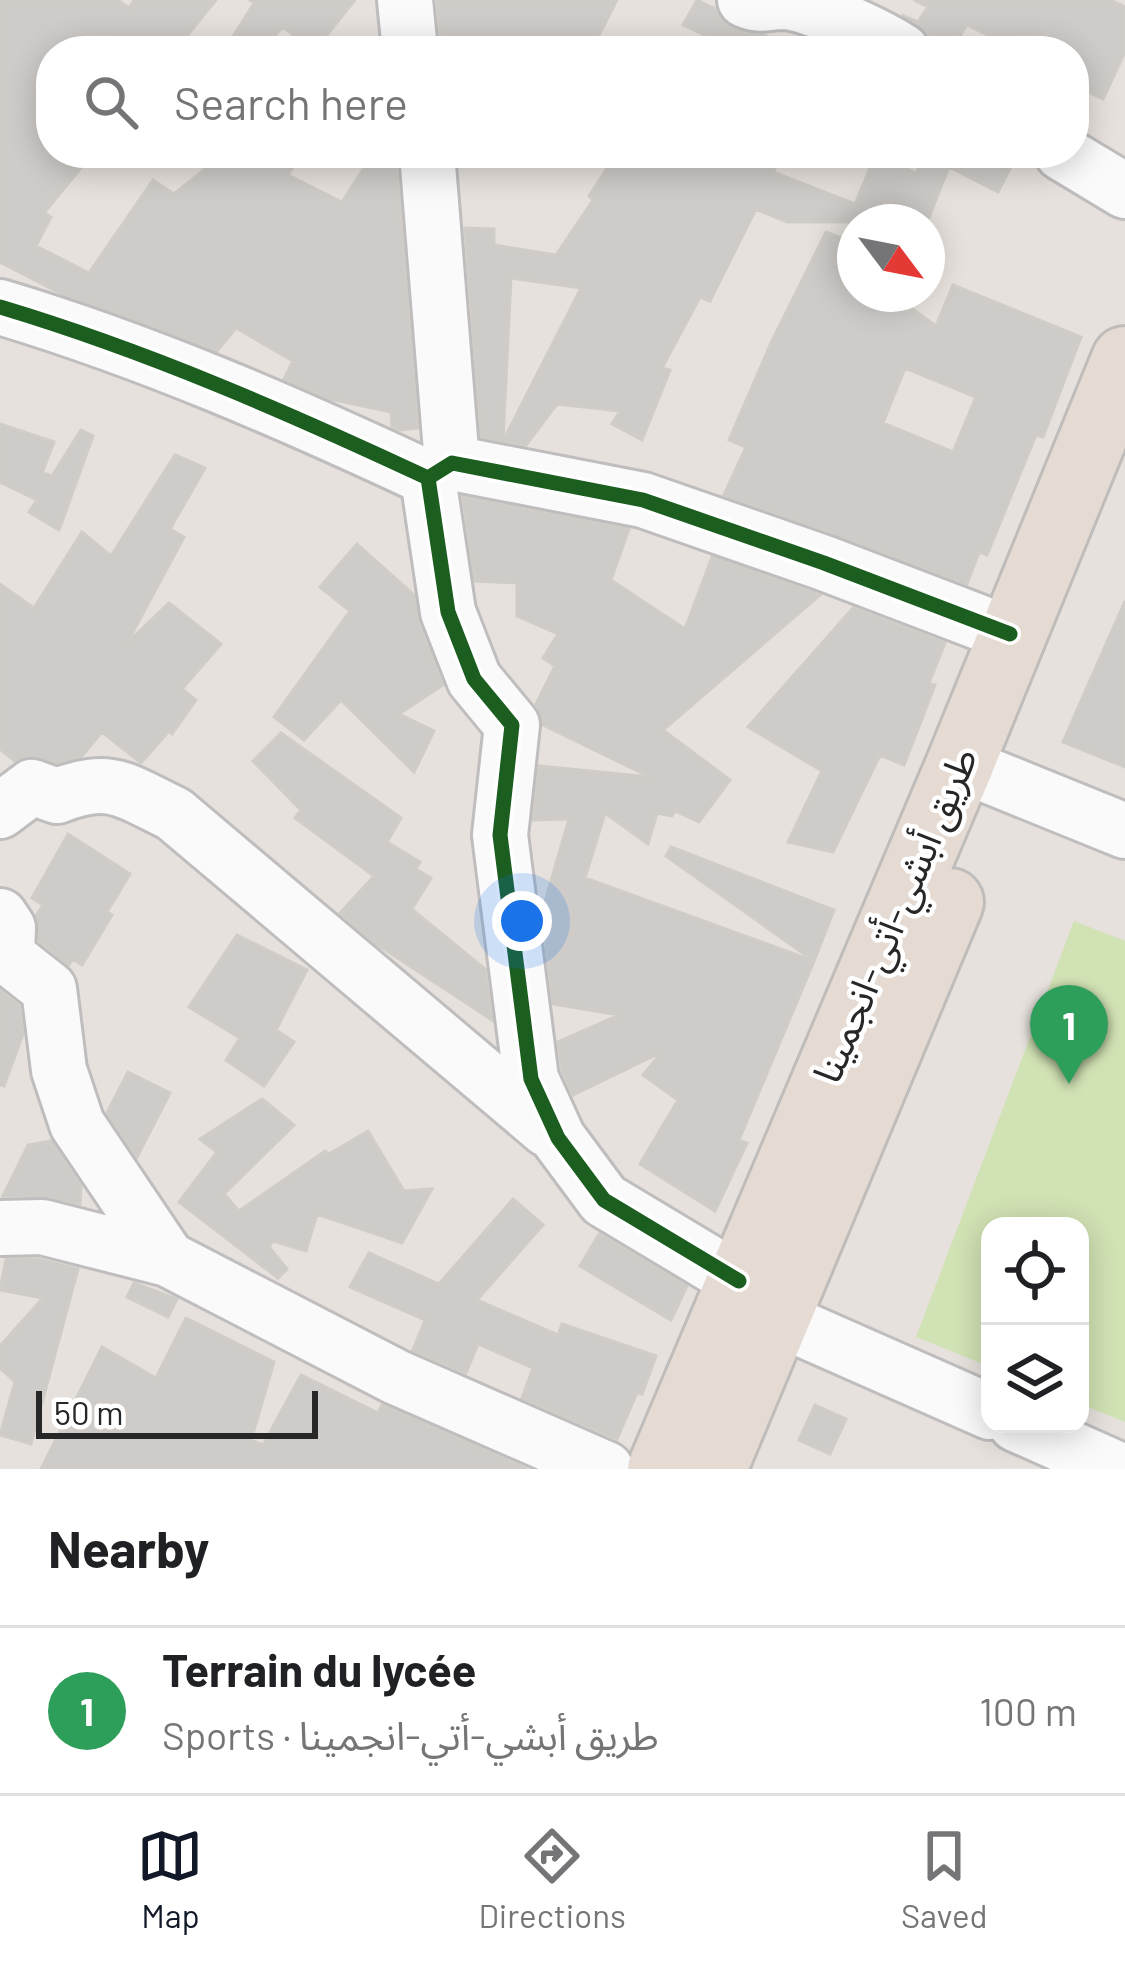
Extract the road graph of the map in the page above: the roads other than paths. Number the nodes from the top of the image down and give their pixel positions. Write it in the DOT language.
graph roads {
  1 [pos="405,0"];
  2 [pos="745,0"];
  3 [pos="409,36"];
  4 [pos="880,36"];
  5 [pos="428,168"];
  6 [pos="1088,168"];
  7 [pos="1125,190"];
  8 [pos="0,307"];
  9 [pos="1125,360"];
  10 [pos="1125,468"];
  11 [pos="440,471"];
  12 [pos="1010,634"];
  13 [pos="981,771"];
  14 [pos="0,811"];
  15 [pos="1125,830"];
  16 [pos="0,916"];
  17 [pos="559,1138"];
  18 [pos="0,1228"];
  19 [pos="168,1259"];
  20 [pos="758,1299"];
  21 [pos="981,1408"];
  22 [pos="1036,1433"];
  23 [pos="606,1469"];
  24 [pos="661,1469"];
  25 [pos="713,1469"];
  26 [pos="1118,1469"];
  1 -- 3 [label="street"];
  2 -- 4 [label="street"];
  5 -- 11 [label="street"];
  6 -- 7 [label="street"];
  8 -- 11 [label="street"];
  9 -- 12 [label="highway, طريق أبشي-أتي-انجمينا"];
  10 -- 13 [label="highway"];
  11 -- 12 [label="street"];
  11 -- 17 [label="street"];
  12 -- 13 [label="highway, طريق أبشي-أتي-انجمينا"];
  13 -- 15 [label="street"];
  13 -- 20 [label="highway"];
  14 -- 17 [label="street"];
  16 -- 19 [label="street"];
  17 -- 20 [label="street"];
  18 -- 19 [label="street"];
  19 -- 23 [label="street"];
  20 -- 21 [label="street"];
  20 -- 24 [label="highway"];
  20 -- 25 [label="highway"];
  22 -- 26 [label="street"];
}
